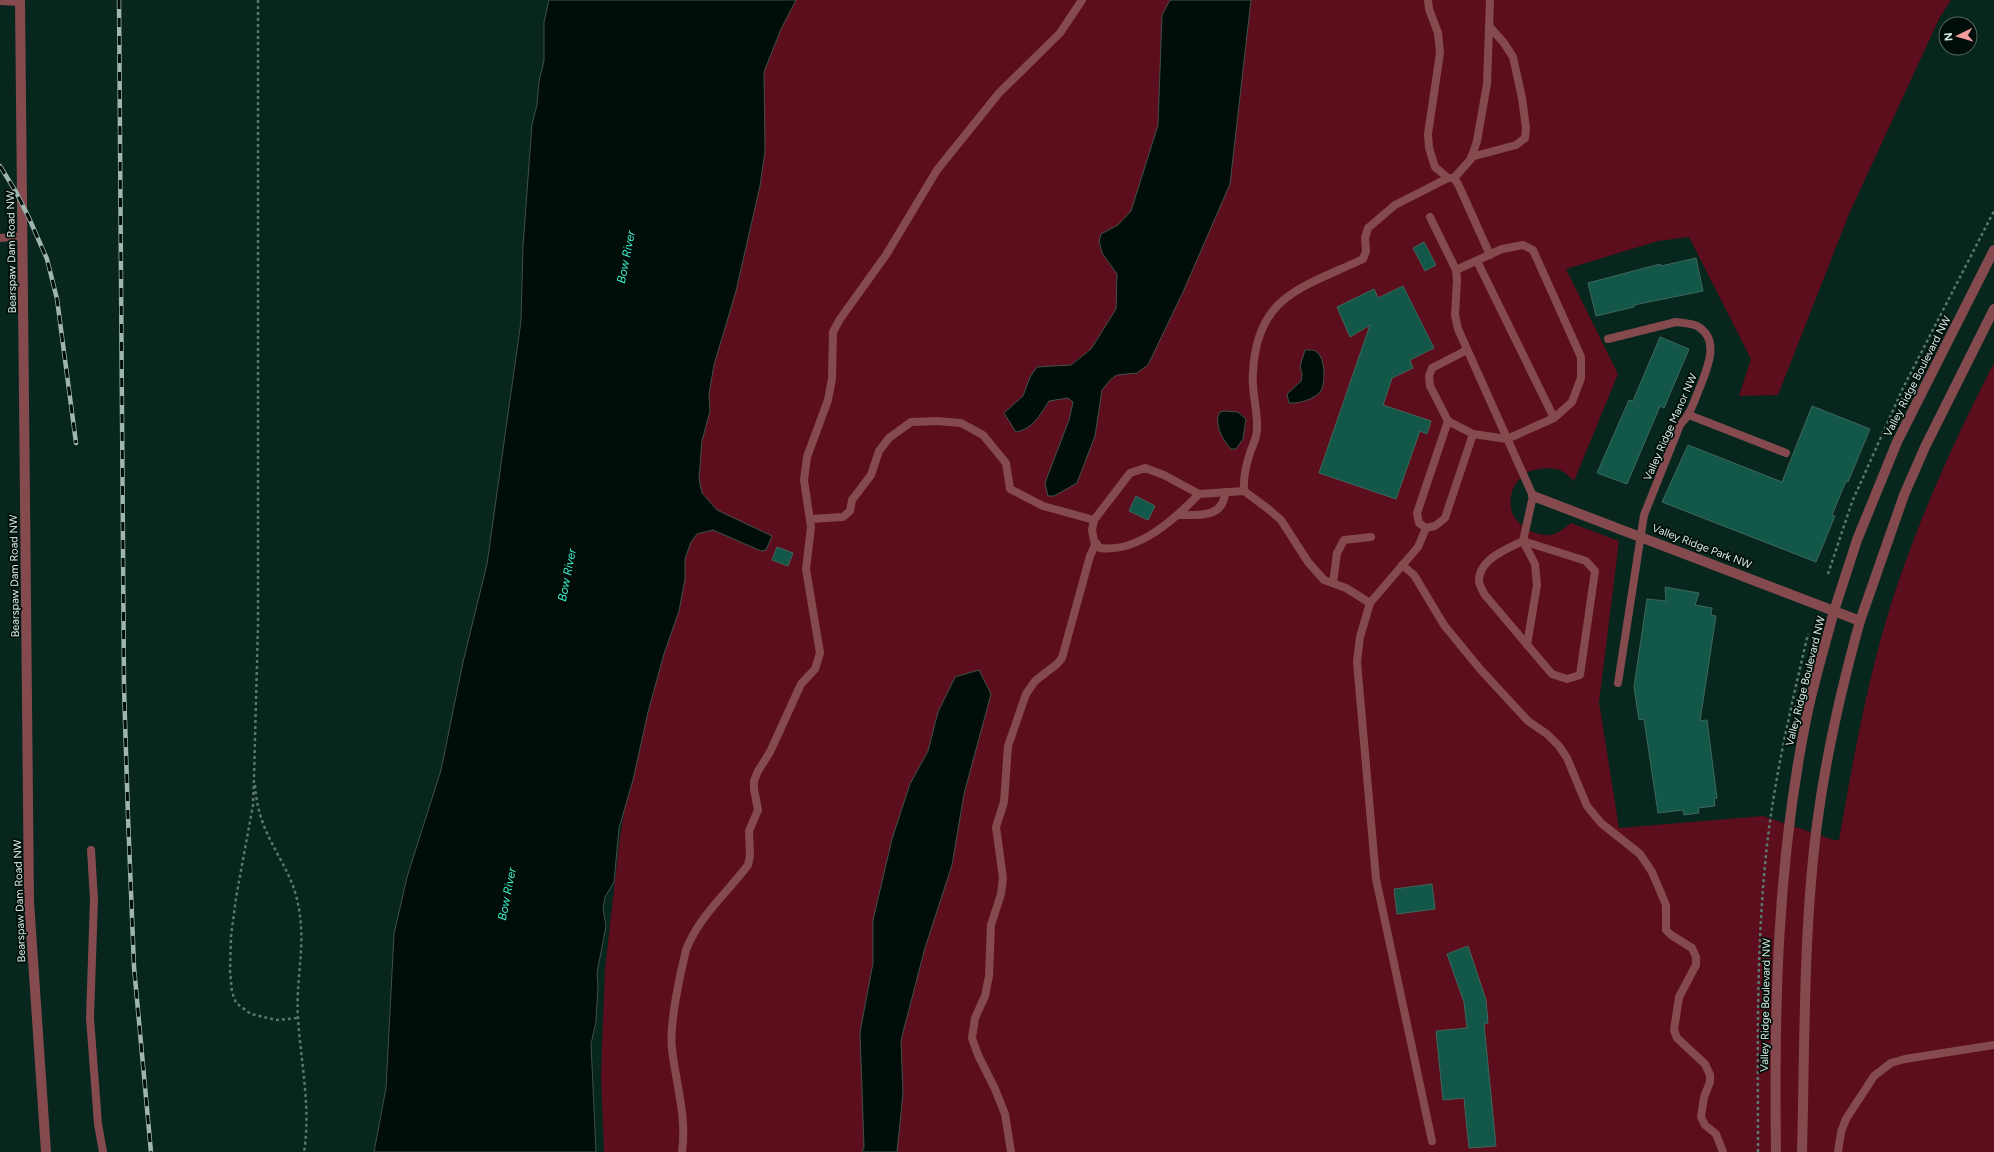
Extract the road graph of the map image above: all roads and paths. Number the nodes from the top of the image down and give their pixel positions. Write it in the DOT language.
graph roads {
  1 [pos="258,0"];
  2 [pos="1082,0"];
  3 [pos="1428,0"];
  4 [pos="1490,0"];
  5 [pos="0,1"];
  6 [pos="20,1"];
  7 [pos="1489,26"];
  8 [pos="1472,156"];
  9 [pos="1451,178"];
  10 [pos="1994,211"];
  11 [pos="1430,217"];
  12 [pos="22,236"];
  13 [pos="0,238"];
  14 [pos="1994,250"];
  15 [pos="1490,255"];
  16 [pos="1477,261"];
  17 [pos="1456,270"];
  18 [pos="1994,309"];
  19 [pos="1608,339"];
  20 [pos="1467,350"];
  21 [pos="1689,415"];
  22 [pos="1554,418"];
  23 [pos="1448,421"];
  24 [pos="1473,434"];
  25 [pos="1507,439"];
  26 [pos="1786,454"];
  27 [pos="1244,491"];
  28 [pos="1225,492"];
  29 [pos="1199,494"];
  30 [pos="1533,496"];
  31 [pos="1179,515"];
  32 [pos="810,519"];
  33 [pos="1094,520"];
  34 [pos="1426,528"];
  35 [pos="1641,536"];
  36 [pos="1371,537"];
  37 [pos="1523,541"];
  38 [pos="1096,543"];
  39 [pos="1402,565"];
  40 [pos="1828,574"];
  41 [pos="1333,583"];
  42 [pos="1370,602"];
  43 [pos="1834,611"];
  44 [pos="1860,621"];
  45 [pos="1527,645"];
  46 [pos="1618,682"];
  47 [pos="254,777"];
  48 [pos="91,850"];
  49 [pos="298,1018"];
  50 [pos="1994,1045"];
  51 [pos="1432,1141"];
  52 [pos="46,1152"];
  53 [pos="103,1152"];
  54 [pos="304,1152"];
  55 [pos="682,1152"];
  56 [pos="1010,1152"];
  57 [pos="1723,1152"];
  58 [pos="1776,1152"];
  59 [pos="1802,1152"];
  60 [pos="1838,1152"];
  1 -- 47 [label="path"];
  2 -- 32 [label="lane"];
  3 -- 9 [label="lane"];
  4 -- 7 [label="lane"];
  5 -- 6 [label="lane"];
  6 -- 12 [label="street, Bearspaw Dam Road NW"];
  7 -- 8 [label="lane"];
  7 -- 8 [label="lane"];
  8 -- 9 [label="lane"];
  9 -- 15 [label="lane"];
  9 -- 27 [label="lane"];
  10 -- 40 [label="path"];
  11 -- 17 [label="lane"];
  12 -- 13 [label="lane"];
  12 -- 52 [label="street, Bearspaw Dam Road NW"];
  14 -- 43 [label="street, Valley Ridge Boulevard NW"];
  15 -- 16 [label="lane"];
  15 -- 22 [label="lane"];
  16 -- 17 [label="lane"];
  16 -- 22 [label="lane"];
  17 -- 20 [label="lane"];
  18 -- 44 [label="street"];
  19 -- 21 [label="lane, Valley Ridge Manor NW"];
  20 -- 23 [label="lane"];
  20 -- 25 [label="lane"];
  21 -- 26 [label="lane"];
  21 -- 35 [label="lane, Valley Ridge Manor NW"];
  22 -- 25 [label="lane"];
  23 -- 24 [label="lane"];
  23 -- 34 [label="lane"];
  24 -- 25 [label="lane"];
  24 -- 34 [label="lane"];
  25 -- 30 [label="lane"];
  27 -- 28 [label="lane"];
  27 -- 41 [label="lane"];
  28 -- 29 [label="lane"];
  28 -- 31 [label="lane"];
  29 -- 31 [label="lane"];
  29 -- 33 [label="lane"];
  30 -- 35 [label="street, Valley Ridge Park NW"];
  30 -- 37 [label="lane"];
  31 -- 38 [label="lane"];
  32 -- 33 [label="lane"];
  32 -- 55 [label="lane"];
  33 -- 38 [label="lane"];
  34 -- 39 [label="lane"];
  35 -- 43 [label="street, Valley Ridge Park NW"];
  35 -- 46 [label="lane, Valley Ridge Manor NW"];
  36 -- 41 [label="lane"];
  37 -- 45 [label="lane"];
  37 -- 45 [label="lane"];
  37 -- 45 [label="lane"];
  38 -- 56 [label="lane"];
  39 -- 42 [label="lane"];
  39 -- 57 [label="lane"];
  41 -- 42 [label="lane"];
  42 -- 51 [label="lane"];
  43 -- 44 [label="street, Valley Ridge Park NW"];
  43 -- 58 [label="street, Valley Ridge Boulevard NW"];
  44 -- 59 [label="street"];
  47 -- 49 [label="path"];
  47 -- 49 [label="path"];
  48 -- 53 [label="lane"];
  49 -- 54 [label="path"];
  50 -- 60 [label="lane"];
}
